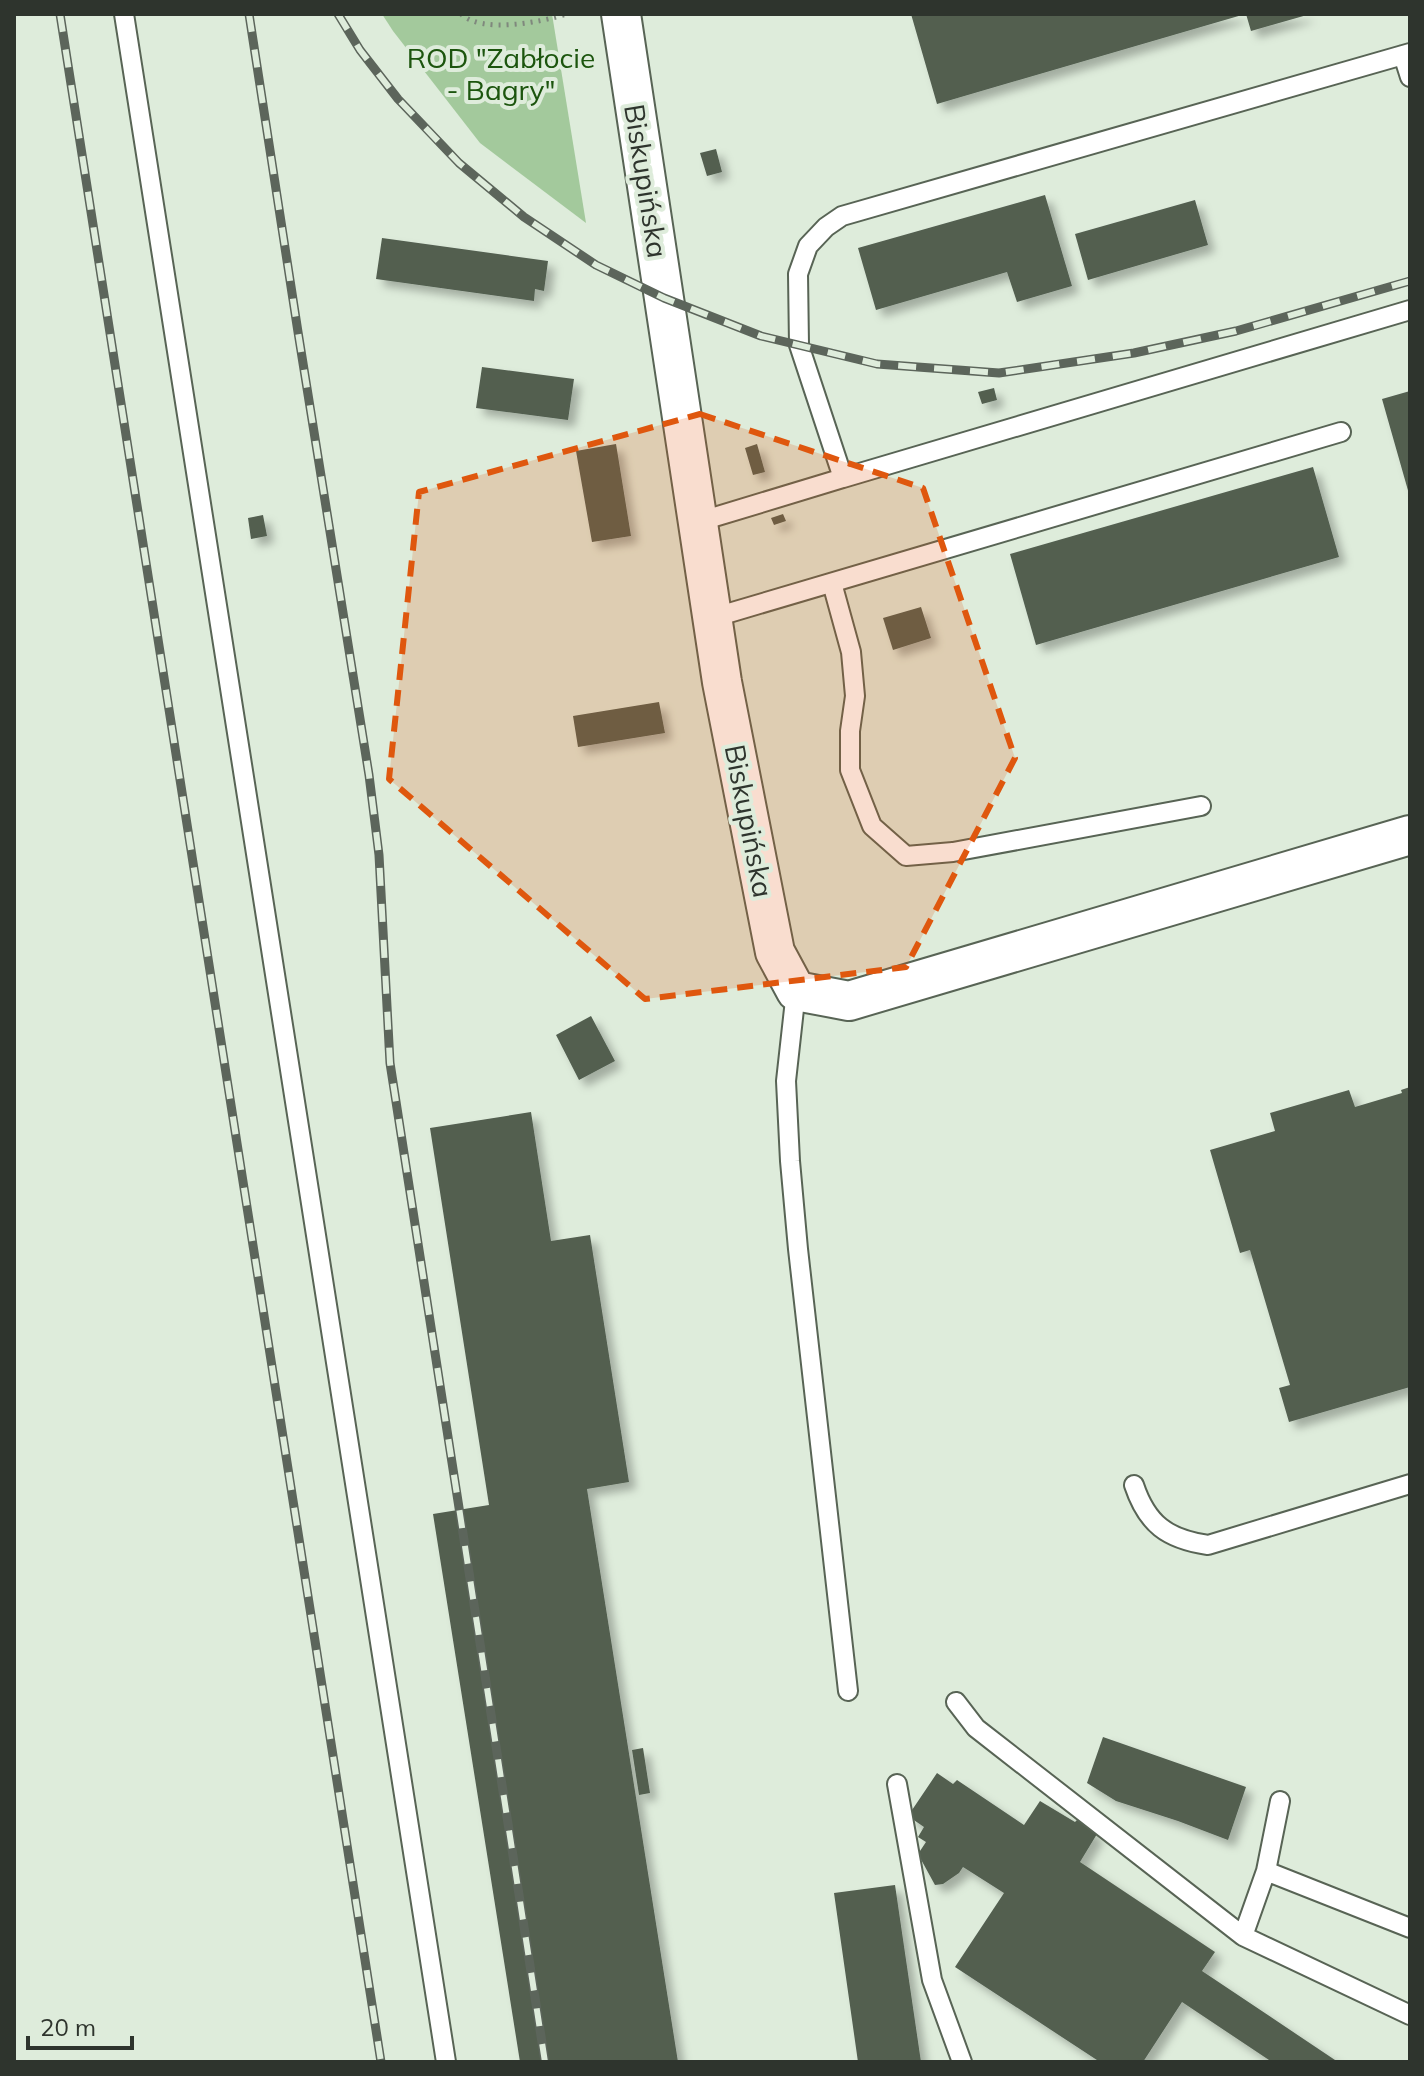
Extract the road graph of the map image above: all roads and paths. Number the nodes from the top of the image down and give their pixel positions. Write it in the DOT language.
graph roads {
  1 [pos="124,14"];
  2 [pos="461,14"];
  3 [pos="567,14"];
  4 [pos="621,14"];
  5 [pos="1407,54"];
  6 [pos="1410,77"];
  7 [pos="1410,310"];
  8 [pos="1341,432"];
  9 [pos="843,478"];
  10 [pos="698,522"];
  11 [pos="832,583"];
  12 [pos="712,618"];
  13 [pos="1201,806"];
  14 [pos="1410,835"];
  15 [pos="796,991"];
  16 [pos="1410,1484"];
  17 [pos="1134,1485"];
  18 [pos="848,1691"];
  19 [pos="956,1702"];
  20 [pos="897,1784"];
  21 [pos="1280,1801"];
  22 [pos="1266,1871"];
  23 [pos="1410,1928"];
  24 [pos="1243,1936"];
  25 [pos="1410,2015"];
  26 [pos="446,2062"];
  27 [pos="962,2062"];
  1 -- 26 [label="lane"];
  2 -- 3 [label="path"];
  4 -- 10 [label="street, Biskupińska"];
  5 -- 6 [label="lane"];
  5 -- 9 [label="lane"];
  7 -- 9 [label="lane"];
  8 -- 11 [label="lane"];
  9 -- 10 [label="lane"];
  10 -- 12 [label="street, Biskupińska"];
  11 -- 12 [label="lane"];
  11 -- 13 [label="lane"];
  12 -- 15 [label="street, Biskupińska"];
  14 -- 15 [label="street"];
  15 -- 18 [label="lane"];
  16 -- 17 [label="lane"];
  19 -- 24 [label="lane"];
  20 -- 27 [label="lane"];
  21 -- 22 [label="lane"];
  22 -- 23 [label="lane"];
  22 -- 24 [label="lane"];
  24 -- 25 [label="lane"];
}
